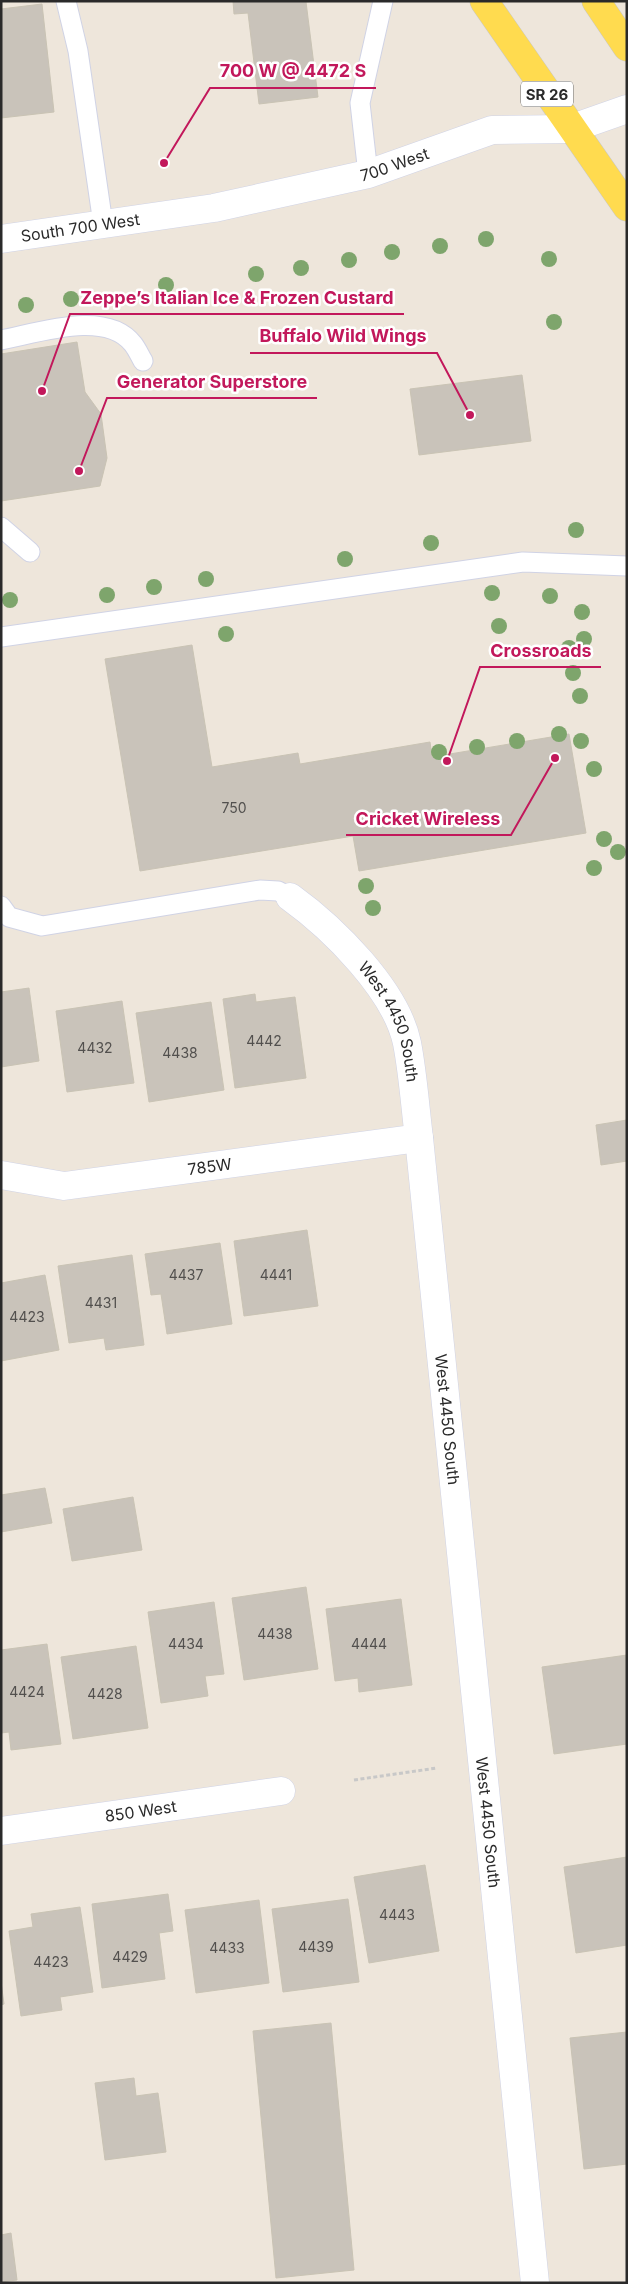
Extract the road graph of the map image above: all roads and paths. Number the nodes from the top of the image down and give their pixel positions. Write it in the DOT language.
graph roads {
  1 [pos="66,1"];
  2 [pos="383,1"];
  3 [pos="484,1"];
  4 [pos="596,1"];
  5 [pos="627,47"];
  6 [pos="627,109"];
  7 [pos="570,129"];
  8 [pos="368,174"];
  9 [pos="627,207"];
  10 [pos="159,216"];
  11 [pos="103,224"];
  12 [pos="1,239"];
  13 [pos="1,340"];
  14 [pos="142,361"];
  15 [pos="1,527"];
  16 [pos="30,552"];
  17 [pos="627,566"];
  18 [pos="1,637"];
  19 [pos="290,897"];
  20 [pos="1,906"];
  21 [pos="419,1138"];
  22 [pos="1,1175"];
  23 [pos="436,1768"];
  24 [pos="354,1780"];
  25 [pos="281,1791"];
  26 [pos="1,1831"];
  27 [pos="535,2283"];
  1 -- 11 [label="lane"];
  2 -- 8 [label="lane"];
  3 -- 7 [label="main road, SR 26"];
  4 -- 5 [label="main road"];
  6 -- 7 [label="street, 700 West"];
  7 -- 8 [label="street, 700 West"];
  7 -- 9 [label="main road, SR 26"];
  8 -- 10 [label="street, 700 West"];
  10 -- 11 [label="street, South 700 West"];
  11 -- 12 [label="street, South 700 West"];
  13 -- 14 [label="lane"];
  15 -- 16 [label="lane"];
  17 -- 18 [label="lane"];
  19 -- 20 [label="lane, West 4450 South"];
  19 -- 21 [label="street, West 4450 South"];
  21 -- 22 [label="street, 785W"];
  21 -- 27 [label="street, West 4450 South"];
  23 -- 24 [label="path"];
  25 -- 26 [label="street, 850 West"];
}
